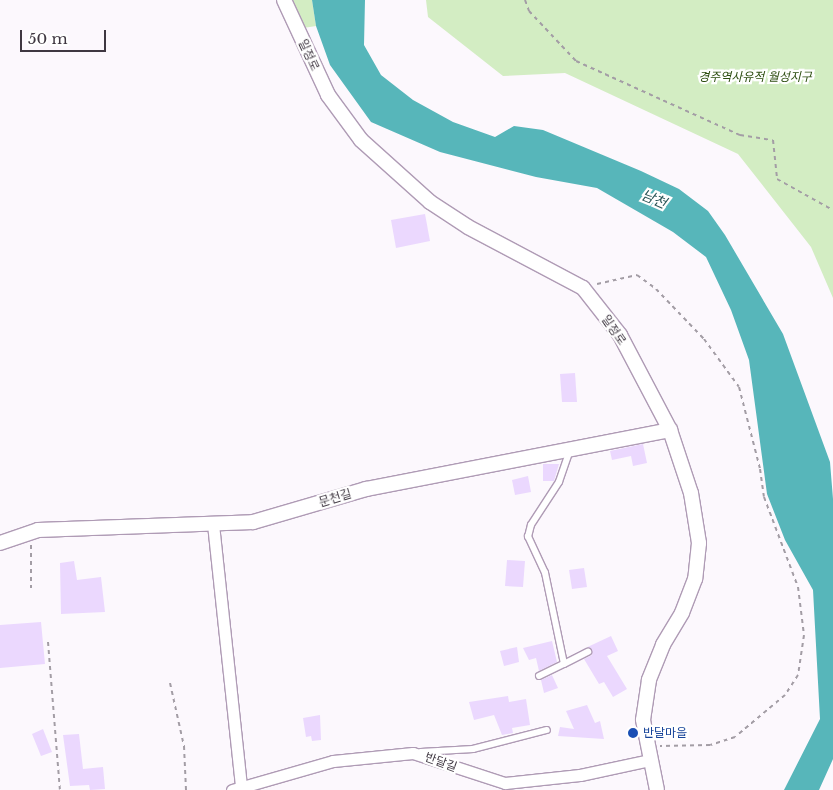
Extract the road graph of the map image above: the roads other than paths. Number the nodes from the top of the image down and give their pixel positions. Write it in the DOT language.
graph roads {
  1 [pos="284,0"];
  2 [pos="670,430"];
  3 [pos="570,448"];
  4 [pos="212,524"];
  5 [pos="0,543"];
  6 [pos="588,652"];
  7 [pos="564,664"];
  8 [pos="539,676"];
  9 [pos="547,730"];
  10 [pos="413,753"];
  11 [pos="649,753"];
  12 [pos="655,785"];
  13 [pos="236,789"];
  1 -- 2 [label="street, 일정로"];
  2 -- 3 [label="street, 문천길"];
  2 -- 11 [label="street, 일정로"];
  3 -- 4 [label="street, 문천길"];
  3 -- 7 [label="lane"];
  4 -- 5 [label="street, 문천길"];
  4 -- 13 [label="street"];
  6 -- 7 [label="lane"];
  7 -- 8 [label="lane"];
  9 -- 10 [label="lane"];
  10 -- 11 [label="street, 반달길"];
  10 -- 13 [label="street, 반달길"];
  11 -- 12 [label="street, 일정로"];
}
